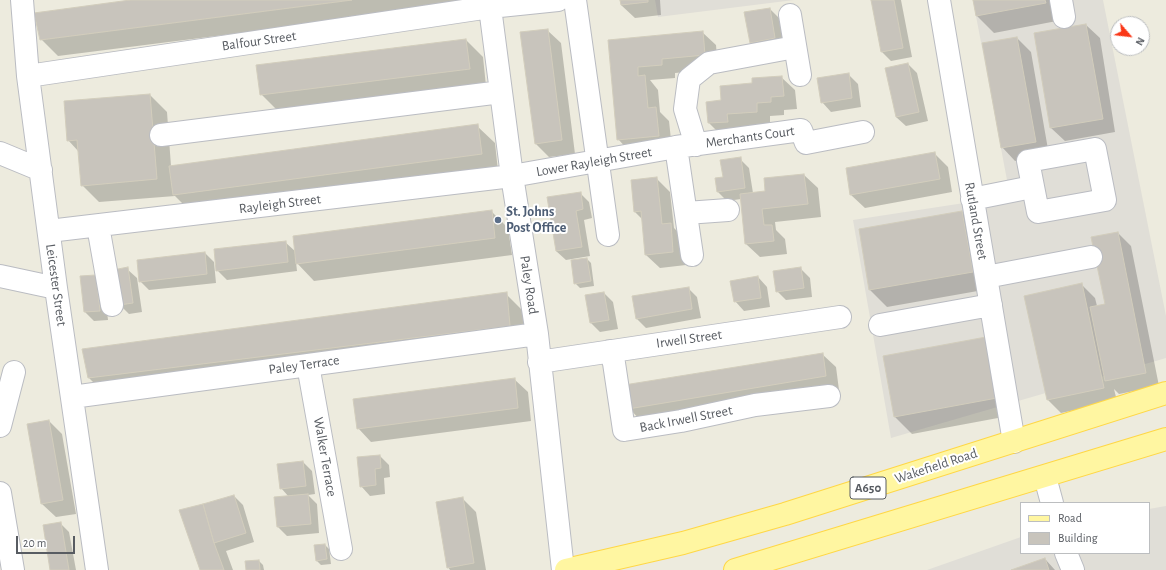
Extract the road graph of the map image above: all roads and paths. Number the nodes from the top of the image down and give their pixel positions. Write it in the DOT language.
graph roads {
  1 [pos="22,0"];
  2 [pos="558,0"];
  3 [pos="575,0"];
  4 [pos="939,0"];
  5 [pos="490,4"];
  6 [pos="790,15"];
  7 [pos="795,47"];
  8 [pos="800,75"];
  9 [pos="28,76"];
  10 [pos="501,92"];
  11 [pos="863,132"];
  12 [pos="161,135"];
  13 [pos="686,146"];
  14 [pos="0,153"];
  15 [pos="598,162"];
  16 [pos="41,170"];
  17 [pos="512,176"];
  18 [pos="1032,187"];
  19 [pos="972,199"];
  20 [pos="728,210"];
  21 [pos="686,213"];
  22 [pos="98,226"];
  23 [pos="49,231"];
  24 [pos="608,235"];
  25 [pos="692,255"];
  26 [pos="1091,257"];
  27 [pos="0,276"];
  28 [pos="986,278"];
  29 [pos="56,288"];
  30 [pos="990,304"];
  31 [pos="112,305"];
  32 [pos="840,316"];
  33 [pos="880,325"];
  34 [pos="537,334"];
  35 [pos="610,350"];
  36 [pos="539,362"];
  37 [pos="308,365"];
  38 [pos="14,372"];
  39 [pos="1166,393"];
  40 [pos="829,396"];
  41 [pos="72,397"];
  42 [pos="0,426"];
  43 [pos="1166,439"];
  44 [pos="1014,442"];
  45 [pos="1045,477"];
  46 [pos="0,493"];
  47 [pos="1052,502"];
  48 [pos="341,549"];
  49 [pos="1066,554"];
  50 [pos="13,570"];
  51 [pos="97,570"];
  52 [pos="564,570"];
  53 [pos="735,570"];
  54 [pos="1073,570"];
  1 -- 9 [label="street, Leicester Street"];
  2 -- 5 [label="street, Balfour Street"];
  3 -- 15 [label="street"];
  4 -- 19 [label="street, Rutland Street"];
  5 -- 9 [label="street, Balfour Street"];
  5 -- 10 [label="street, Paley Road"];
  6 -- 7 [label="street"];
  7 -- 8 [label="street"];
  7 -- 13 [label="street"];
  9 -- 16 [label="street, Leicester Street"];
  10 -- 12 [label="street"];
  10 -- 17 [label="street, Paley Road"];
  11 -- 13 [label="street, Merchants Court"];
  13 -- 15 [label="street, Lower Rayleigh Street"];
  13 -- 21 [label="street"];
  14 -- 16 [label="street"];
  15 -- 17 [label="street, Lower Rayleigh Street"];
  15 -- 24 [label="street"];
  16 -- 23 [label="street, Leicester Street"];
  17 -- 22 [label="street, Rayleigh Street"];
  17 -- 34 [label="street, Paley Road"];
  18 -- 19 [label="street"];
  19 -- 28 [label="street, Rutland Street"];
  20 -- 21 [label="street"];
  21 -- 25 [label="street"];
  22 -- 23 [label="street, Rayleigh Street"];
  22 -- 31 [label="street"];
  23 -- 29 [label="street, Leicester Street"];
  26 -- 28 [label="street"];
  27 -- 29 [label="street"];
  28 -- 30 [label="street, Rutland Street"];
  29 -- 41 [label="street, Leicester Street"];
  30 -- 33 [label="street"];
  30 -- 44 [label="street, Rutland Street"];
  32 -- 35 [label="street, Irwell Street"];
  34 -- 36 [label="street, Paley Road"];
  34 -- 37 [label="street, Paley Terrace"];
  35 -- 36 [label="street, Irwell Street"];
  35 -- 40 [label="street, Back Irwell Street"];
  36 -- 52 [label="street, Paley Road"];
  37 -- 41 [label="street, Paley Terrace"];
  37 -- 48 [label="street, Walker Terrace"];
  38 -- 42 [label="street"];
  39 -- 44 [label="main road, Wakefield Road / A650"];
  41 -- 51 [label="street, Leicester Street"];
  43 -- 45 [label="main road"];
  44 -- 52 [label="main road, Wakefield Road / A650"];
  45 -- 47 [label="street"];
  45 -- 53 [label="main road"];
  46 -- 50 [label="street"];
  49 -- 54 [label="street"];
}
